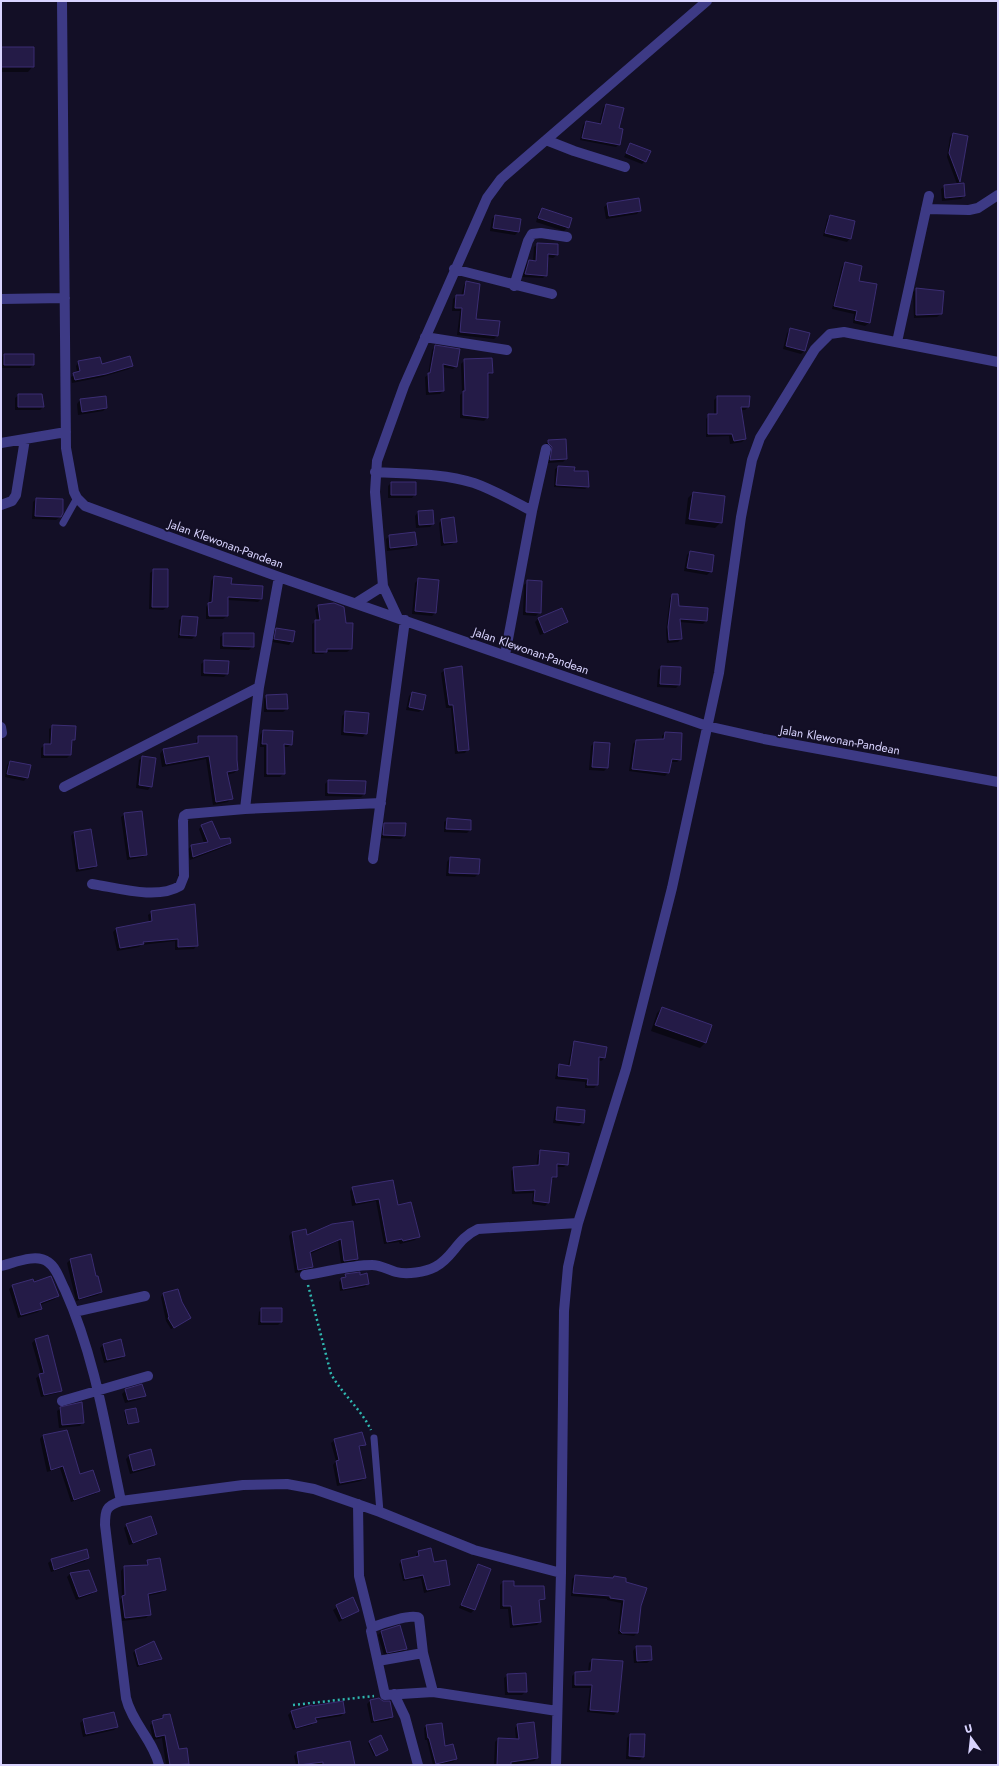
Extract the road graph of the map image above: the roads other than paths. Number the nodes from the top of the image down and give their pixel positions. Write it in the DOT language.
graph roads {
  1 [pos="62,1"];
  2 [pos="707,1"];
  3 [pos="546,140"];
  4 [pos="625,167"];
  5 [pos="998,195"];
  6 [pos="929,196"];
  7 [pos="926,209"];
  8 [pos="567,237"];
  9 [pos="454,269"];
  10 [pos="514,286"];
  11 [pos="552,294"];
  12 [pos="65,298"];
  13 [pos="1,299"];
  14 [pos="425,338"];
  15 [pos="897,342"];
  16 [pos="507,350"];
  17 [pos="998,362"];
  18 [pos="66,432"];
  19 [pos="26,439"];
  20 [pos="1,443"];
  21 [pos="546,449"];
  22 [pos="376,472"];
  23 [pos="75,495"];
  24 [pos="1,505"];
  25 [pos="532,511"];
  26 [pos="63,523"];
  27 [pos="279,577"];
  28 [pos="383,586"];
  29 [pos="356,603"];
  30 [pos="402,619"];
  31 [pos="505,655"];
  32 [pos="260,687"];
  33 [pos="707,726"];
  34 [pos="998,782"];
  35 [pos="64,787"];
  36 [pos="381,803"];
  37 [pos="245,809"];
  38 [pos="373,859"];
  39 [pos="92,884"];
  40 [pos="578,1223"];
  41 [pos="1,1266"];
  42 [pos="305,1274"];
  43 [pos="145,1296"];
  44 [pos="74,1312"];
  45 [pos="148,1376"];
  46 [pos="98,1390"];
  47 [pos="62,1400"];
  48 [pos="374,1438"];
  49 [pos="121,1501"];
  50 [pos="358,1504"];
  51 [pos="380,1512"];
  52 [pos="561,1573"];
  53 [pos="372,1628"];
  54 [pos="423,1653"];
  55 [pos="378,1661"];
  56 [pos="433,1692"];
  57 [pos="389,1695"];
  58 [pos="557,1711"];
  59 [pos="159,1765"];
  60 [pos="418,1765"];
  61 [pos="556,1765"];
  1 -- 12 [label="street"];
  2 -- 3 [label="street"];
  3 -- 4 [label="street"];
  3 -- 9 [label="street"];
  5 -- 7 [label="street"];
  6 -- 7 [label="street"];
  7 -- 15 [label="street"];
  8 -- 10 [label="street"];
  9 -- 10 [label="street"];
  9 -- 14 [label="street"];
  10 -- 11 [label="street"];
  12 -- 13 [label="street"];
  12 -- 18 [label="street"];
  14 -- 16 [label="street"];
  14 -- 22 [label="street"];
  15 -- 17 [label="street"];
  15 -- 33 [label="street"];
  18 -- 19 [label="street"];
  18 -- 23 [label="street"];
  19 -- 20 [label="street"];
  19 -- 24 [label="street"];
  21 -- 25 [label="street"];
  22 -- 25 [label="street"];
  22 -- 28 [label="street"];
  23 -- 26 [label="lane"];
  23 -- 27 [label="street, Jalan Klewonan-Pandean"];
  25 -- 31 [label="street"];
  27 -- 29 [label="street, Jalan Klewonan-Pandean"];
  27 -- 32 [label="street"];
  28 -- 29 [label="street"];
  28 -- 30 [label="street"];
  29 -- 30 [label="street, Jalan Klewonan-Pandean"];
  30 -- 31 [label="street, Jalan Klewonan-Pandean"];
  30 -- 36 [label="street"];
  31 -- 33 [label="street, Jalan Klewonan-Pandean"];
  32 -- 35 [label="street"];
  32 -- 37 [label="street"];
  33 -- 34 [label="street, Jalan Klewonan-Pandean"];
  33 -- 40 [label="street"];
  36 -- 37 [label="street"];
  36 -- 38 [label="street"];
  37 -- 39 [label="street"];
  40 -- 42 [label="street"];
  40 -- 52 [label="street"];
  41 -- 44 [label="street"];
  43 -- 44 [label="street"];
  44 -- 46 [label="street"];
  45 -- 46 [label="street"];
  46 -- 47 [label="street"];
  46 -- 49 [label="street"];
  48 -- 51 [label="lane"];
  49 -- 50 [label="street"];
  49 -- 59 [label="street"];
  50 -- 51 [label="street"];
  50 -- 53 [label="street"];
  51 -- 52 [label="street"];
  52 -- 58 [label="street"];
  53 -- 54 [label="street"];
  53 -- 55 [label="street"];
  54 -- 55 [label="street"];
  54 -- 56 [label="street"];
  55 -- 57 [label="street"];
  56 -- 57 [label="street"];
  56 -- 58 [label="street"];
  57 -- 60 [label="street"];
  58 -- 61 [label="street"];
}
